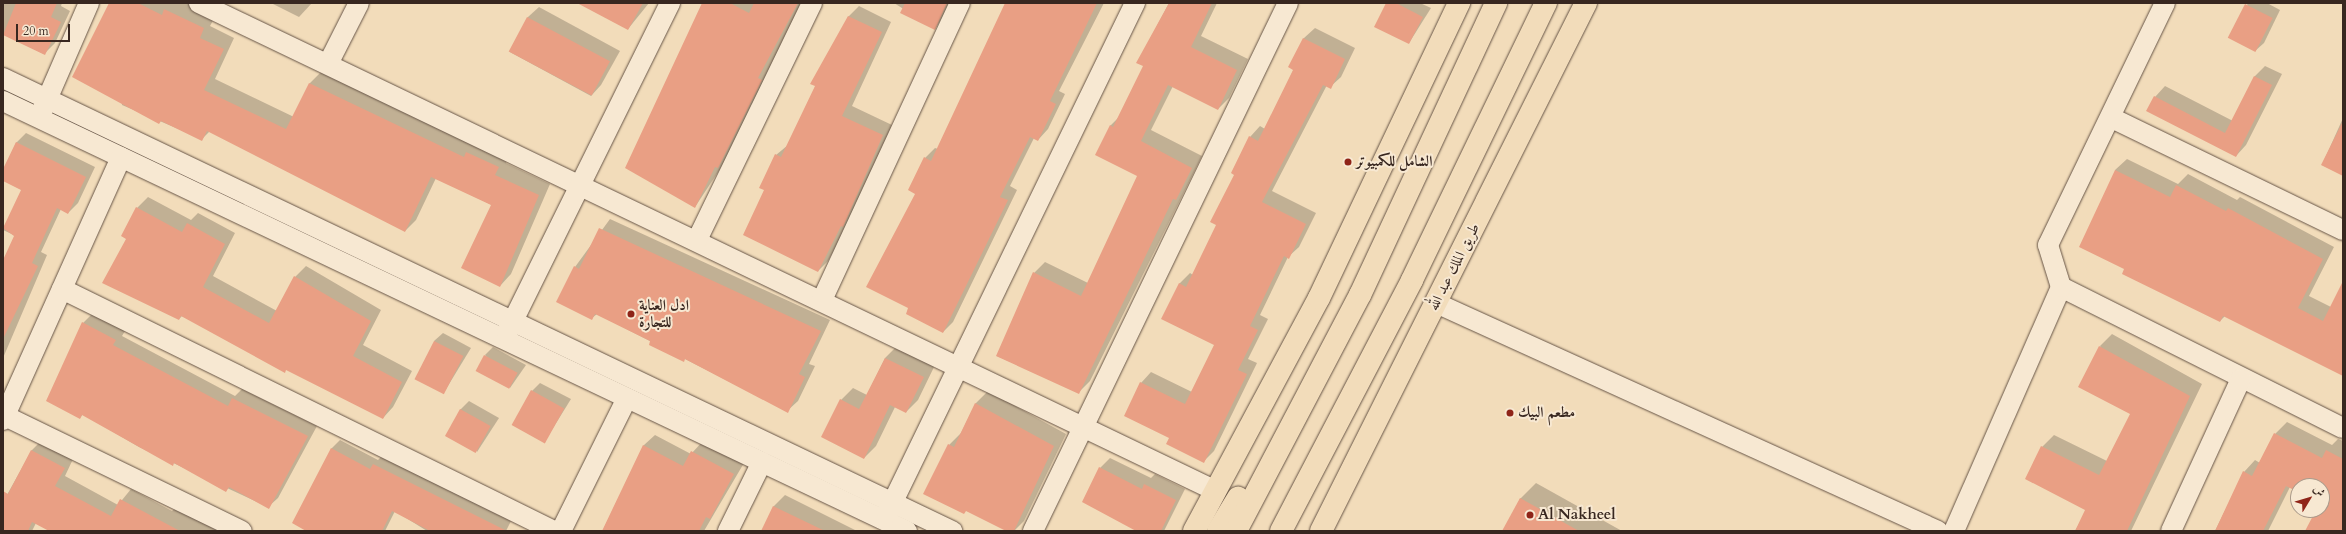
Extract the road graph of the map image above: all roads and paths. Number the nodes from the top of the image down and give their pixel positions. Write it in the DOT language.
graph roads {
  1 [pos="89,3"];
  2 [pos="199,3"];
  3 [pos="359,3"];
  4 [pos="670,3"];
  5 [pos="812,3"];
  6 [pos="960,3"];
  7 [pos="1135,3"];
  8 [pos="1288,3"];
  9 [pos="1496,3"];
  10 [pos="1546,3"];
  11 [pos="1586,3"];
  12 [pos="2165,3"];
  13 [pos="1457,4"];
  14 [pos="328,64"];
  15 [pos="3,78"];
  16 [pos="48,99"];
  17 [pos="3,100"];
  18 [pos="40,118"];
  19 [pos="2112,118"];
  20 [pos="121,157"];
  21 [pos="580,185"];
  22 [pos="2343,230"];
  23 [pos="697,240"];
  24 [pos="2061,287"];
  25 [pos="62,289"];
  26 [pos="1360,295"];
  27 [pos="822,300"];
  28 [pos="1436,303"];
  29 [pos="508,330"];
  30 [pos="959,366"];
  31 [pos="2241,380"];
  32 [pos="627,398"];
  33 [pos="4,418"];
  34 [pos="1084,425"];
  35 [pos="2343,428"];
  36 [pos="762,462"];
  37 [pos="1216,491"];
  38 [pos="885,518"];
  39 [pos="242,531"];
  40 [pos="554,531"];
  41 [pos="561,531"];
  42 [pos="728,531"];
  43 [pos="907,531"];
  44 [pos="952,531"];
  45 [pos="1033,531"];
  46 [pos="1194,531"];
  47 [pos="1218,531"];
  48 [pos="1236,531"];
  49 [pos="1281,531"];
  50 [pos="1321,531"];
  51 [pos="1938,531"];
  52 [pos="1954,531"];
  53 [pos="2171,531"];
  1 -- 16 [label="street"];
  2 -- 14 [label="street"];
  3 -- 14 [label="street"];
  4 -- 21 [label="street"];
  5 -- 23 [label="street"];
  6 -- 27 [label="street"];
  7 -- 30 [label="street"];
  8 -- 34 [label="street"];
  9 -- 26 [label="main road"];
  10 -- 49 [label="main road, طريق الملك عبد الله"];
  11 -- 28 [label="main road, طريق الملك عبد الله"];
  12 -- 19 [label="street"];
  13 -- 37 [label="main road"];
  14 -- 21 [label="street"];
  15 -- 16 [label="street"];
  16 -- 18 [label="street"];
  16 -- 29 [label="street"];
  17 -- 18 [label="street"];
  18 -- 20 [label="street"];
  19 -- 22 [label="street"];
  19 -- 24 [label="street"];
  20 -- 25 [label="street"];
  20 -- 29 [label="street"];
  21 -- 23 [label="street"];
  21 -- 29 [label="street"];
  23 -- 27 [label="street"];
  24 -- 31 [label="street"];
  24 -- 52 [label="street"];
  25 -- 33 [label="street"];
  25 -- 40 [label="street"];
  26 -- 47 [label="main road"];
  26 -- 48 [label="main road"];
  27 -- 30 [label="street"];
  28 -- 50 [label="main road, طريق الملك عبد الله"];
  28 -- 51 [label="street"];
  29 -- 32 [label="street"];
  29 -- 38 [label="street"];
  30 -- 34 [label="street"];
  30 -- 38 [label="street"];
  31 -- 35 [label="street"];
  31 -- 53 [label="street"];
  32 -- 36 [label="street"];
  32 -- 41 [label="street"];
  33 -- 39 [label="street"];
  34 -- 37 [label="street"];
  34 -- 45 [label="street"];
  36 -- 38 [label="street"];
  36 -- 42 [label="street"];
  37 -- 46 [label="main road"];
  38 -- 43 [label="street"];
  38 -- 44 [label="street"];
}
